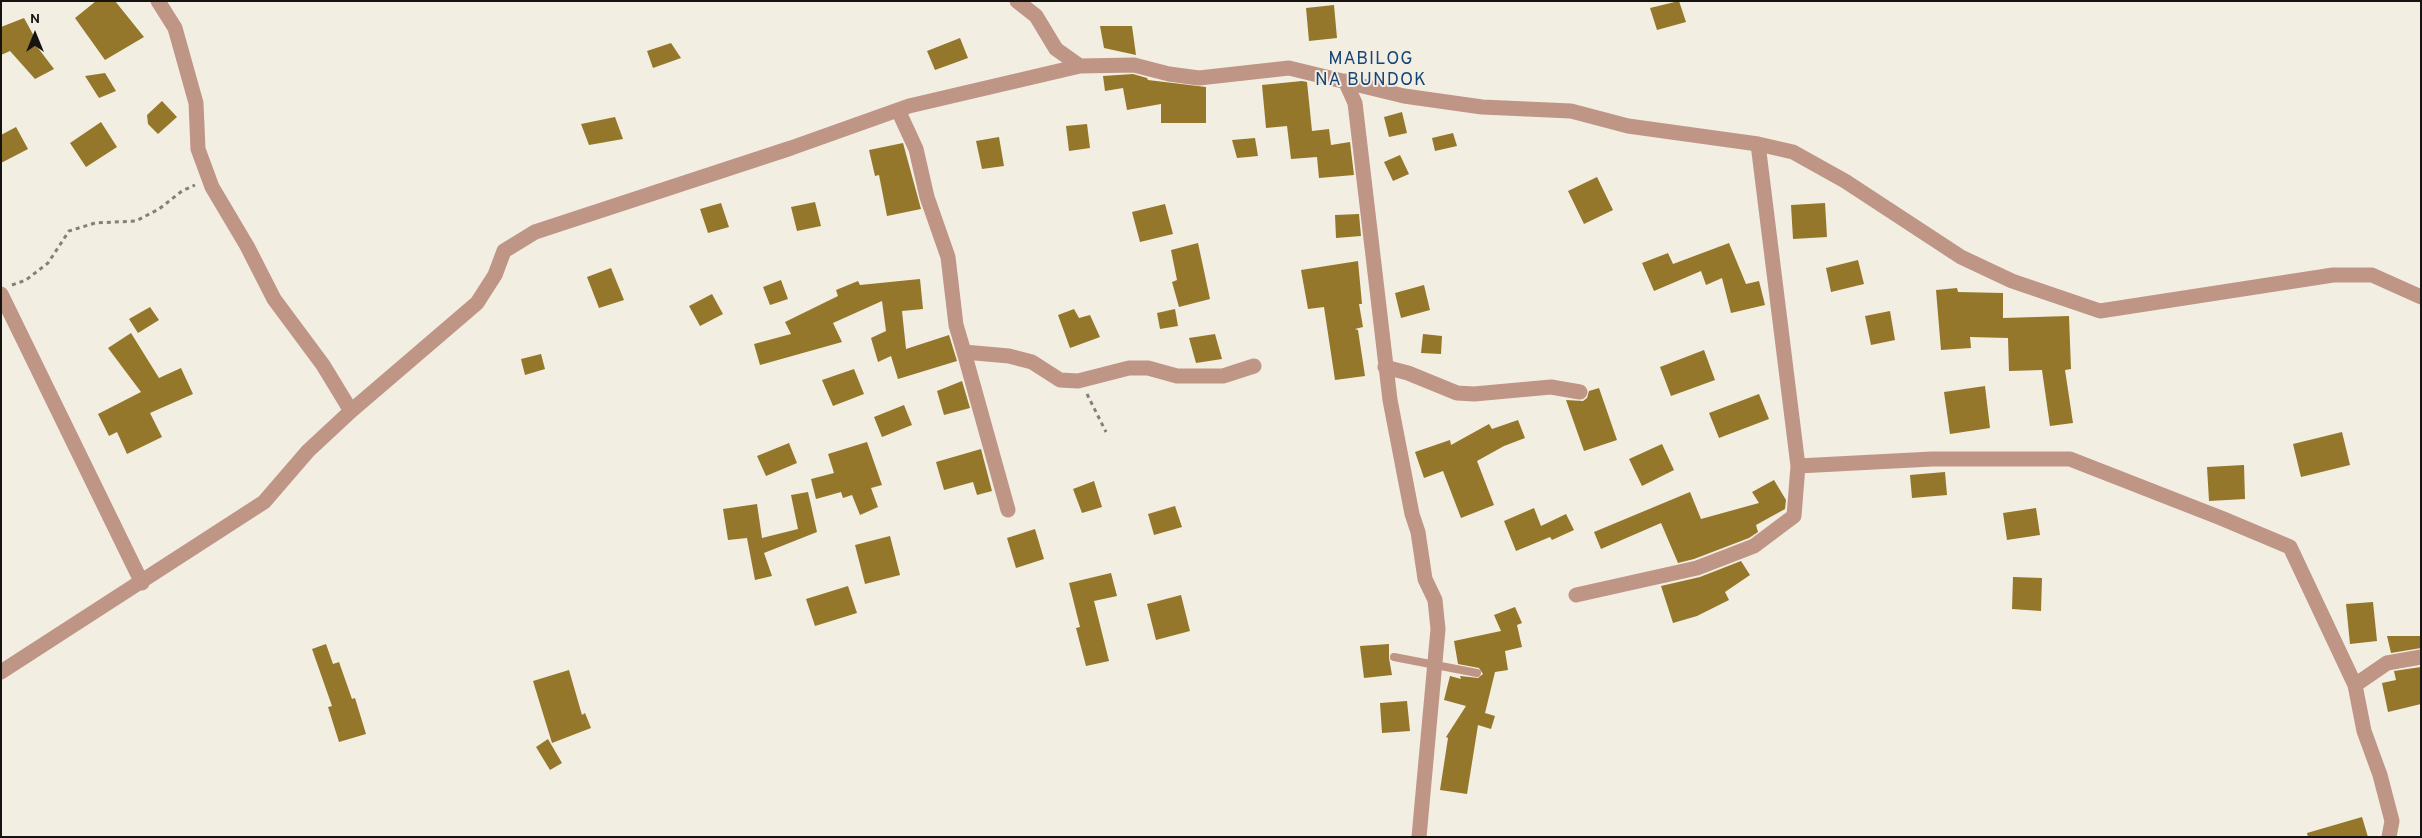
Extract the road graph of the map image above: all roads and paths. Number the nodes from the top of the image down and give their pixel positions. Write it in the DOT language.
graph roads {
  1 [pos="158,1"];
  2 [pos="1017,1"];
  3 [pos="1080,66"];
  4 [pos="1345,81"];
  5 [pos="898,110"];
  6 [pos="1758,144"];
  7 [pos="212,187"];
  8 [pos="5,291"];
  9 [pos="2421,297"];
  10 [pos="964,352"];
  11 [pos="1254,366"];
  12 [pos="1385,367"];
  13 [pos="1078,381"];
  14 [pos="1580,392"];
  15 [pos="351,411"];
  16 [pos="1106,432"];
  17 [pos="1798,466"];
  18 [pos="1008,510"];
  19 [pos="142,583"];
  20 [pos="1576,595"];
  21 [pos="1394,657"];
  22 [pos="2421,657"];
  23 [pos="1434,664"];
  24 [pos="1,672"];
  25 [pos="1477,674"];
  26 [pos="2355,685"];
  27 [pos="1419,837"];
  28 [pos="2389,837"];
  1 -- 7 [label="street"];
  2 -- 3 [label="street"];
  3 -- 4 [label="street"];
  3 -- 5 [label="street"];
  4 -- 6 [label="street"];
  4 -- 12 [label="street"];
  5 -- 10 [label="street"];
  5 -- 15 [label="street"];
  6 -- 9 [label="street"];
  6 -- 17 [label="street"];
  7 -- 8 [label="path"];
  7 -- 15 [label="street"];
  8 -- 19 [label="street"];
  10 -- 13 [label="street"];
  10 -- 18 [label="street"];
  11 -- 13 [label="street"];
  12 -- 14 [label="street"];
  12 -- 23 [label="street"];
  13 -- 16 [label="path"];
  15 -- 19 [label="street"];
  17 -- 20 [label="street"];
  17 -- 26 [label="street"];
  19 -- 24 [label="street"];
  21 -- 23 [label="lane"];
  22 -- 26 [label="street"];
  23 -- 25 [label="lane"];
  23 -- 27 [label="street"];
  26 -- 28 [label="street"];
}
